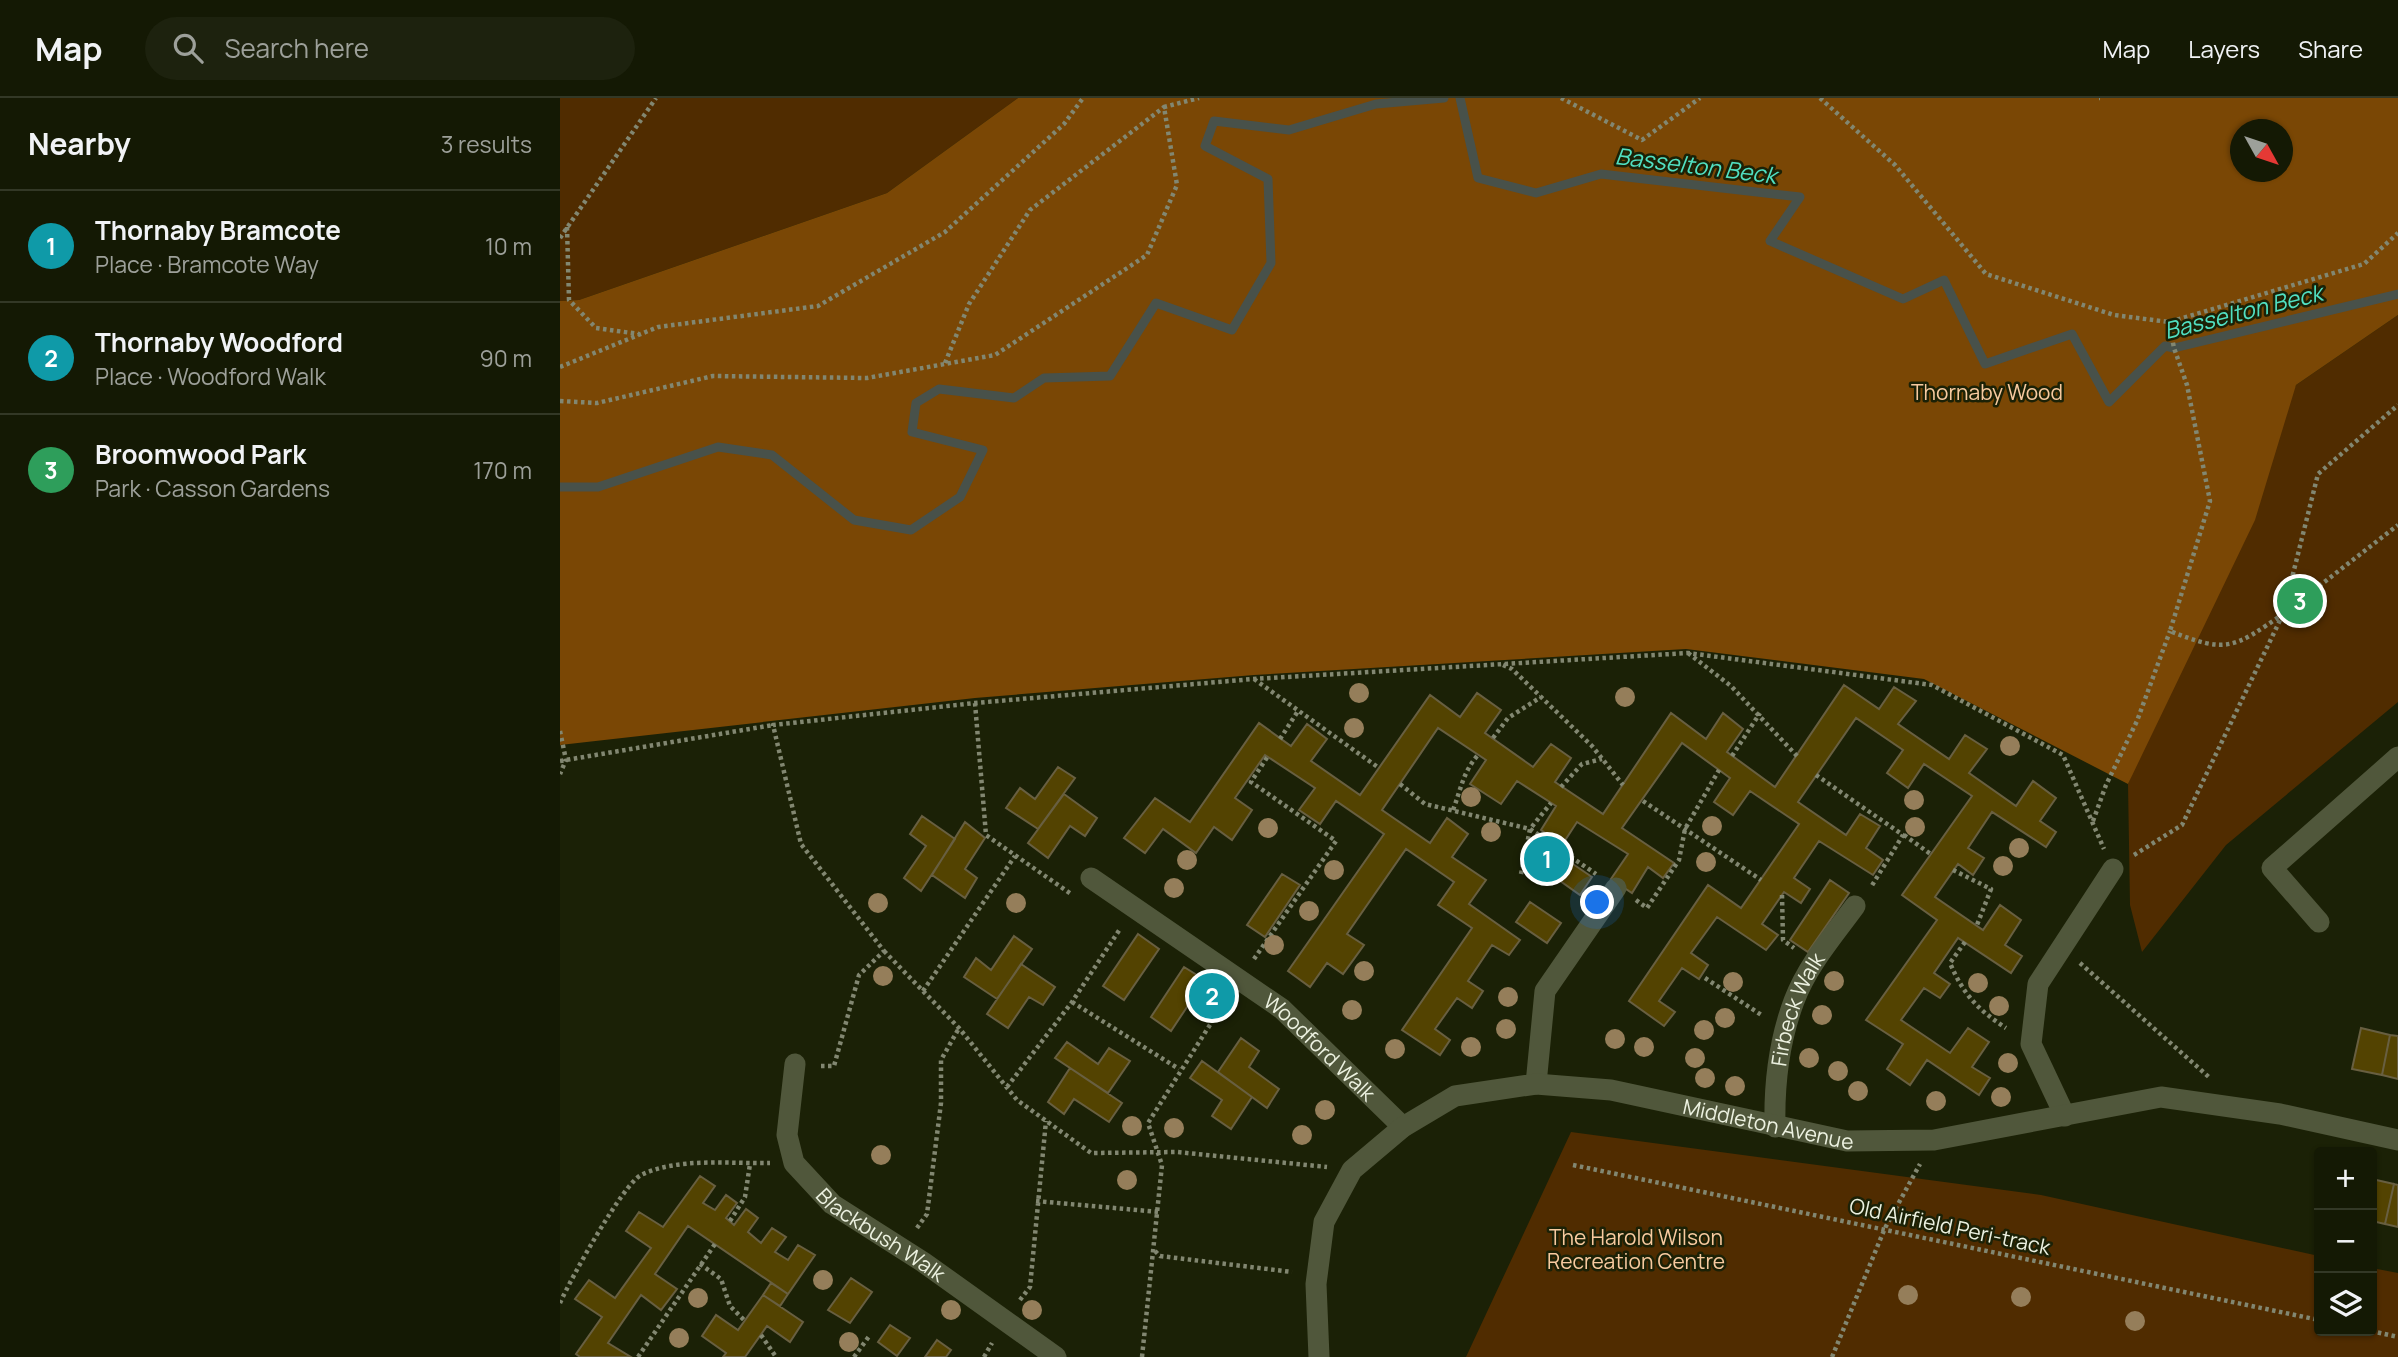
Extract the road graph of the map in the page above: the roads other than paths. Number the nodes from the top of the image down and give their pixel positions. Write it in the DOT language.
graph roads {
  1 [pos="2398,757"];
  2 [pos="2113,869"];
  3 [pos="1091,878"];
  4 [pos="1616,888"];
  5 [pos="1855,906"];
  6 [pos="2319,922"];
  7 [pos="795,1064"];
  8 [pos="1536,1084"];
  9 [pos="2065,1116"];
  10 [pos="1403,1127"];
  11 [pos="1775,1128"];
  12 [pos="2398,1140"];
  13 [pos="1056,1357"];
  14 [pos="1319,1357"];
  1 -- 6 [label="street"];
  2 -- 9 [label="street"];
  3 -- 10 [label="street, Woodford Walk"];
  4 -- 8 [label="street"];
  5 -- 11 [label="street, Firbeck Walk"];
  7 -- 13 [label="street, Blackbush Walk"];
  8 -- 10 [label="street, Middleton Avenue"];
  8 -- 11 [label="street, Middleton Avenue"];
  9 -- 11 [label="street, Middleton Avenue"];
  9 -- 12 [label="street, Middleton Avenue"];
  10 -- 14 [label="street, Middleton Avenue"];
}
